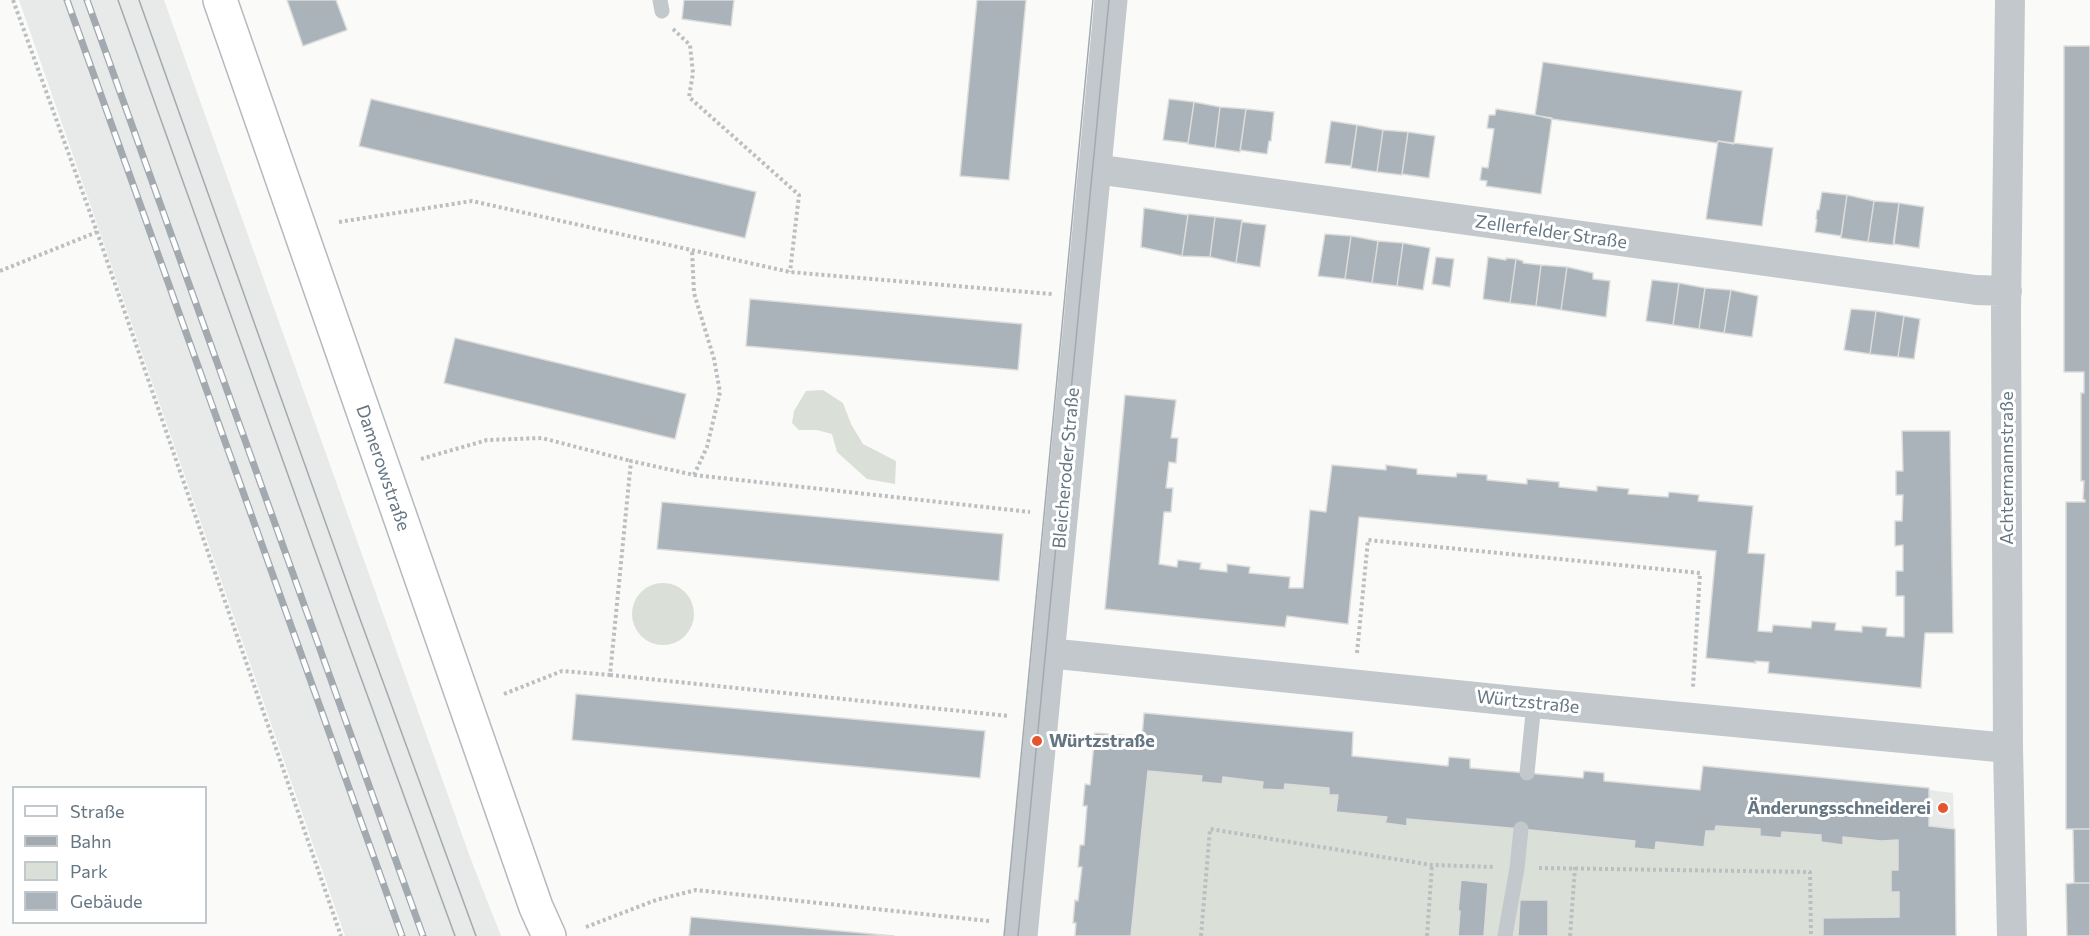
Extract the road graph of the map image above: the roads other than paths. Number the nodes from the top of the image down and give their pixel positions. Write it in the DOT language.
graph roads {
  1 [pos="220,0"];
  2 [pos="1111,0"];
  3 [pos="2010,0"];
  4 [pos="1095,169"];
  5 [pos="2007,291"];
  6 [pos="1048,653"];
  7 [pos="1534,703"];
  8 [pos="2008,748"];
  9 [pos="1527,773"];
  10 [pos="1521,829"];
  11 [pos="549,936"];
  12 [pos="1021,936"];
  13 [pos="1505,936"];
  14 [pos="2012,936"];
  1 -- 11 [label="main road, Damerowstraße"];
  2 -- 4 [label="street, Bleicheroder Straße"];
  3 -- 5 [label="street, Achtermannstraße"];
  4 -- 5 [label="street, Zellerfelder Straße"];
  4 -- 6 [label="street, Bleicheroder Straße"];
  5 -- 8 [label="street, Achtermannstraße"];
  6 -- 7 [label="street, Würtzstraße"];
  6 -- 12 [label="street, Bleicheroder Straße"];
  7 -- 8 [label="street, Würtzstraße"];
  7 -- 9 [label="lane"];
  8 -- 14 [label="street, Achtermannstraße"];
  10 -- 13 [label="lane"];
}
